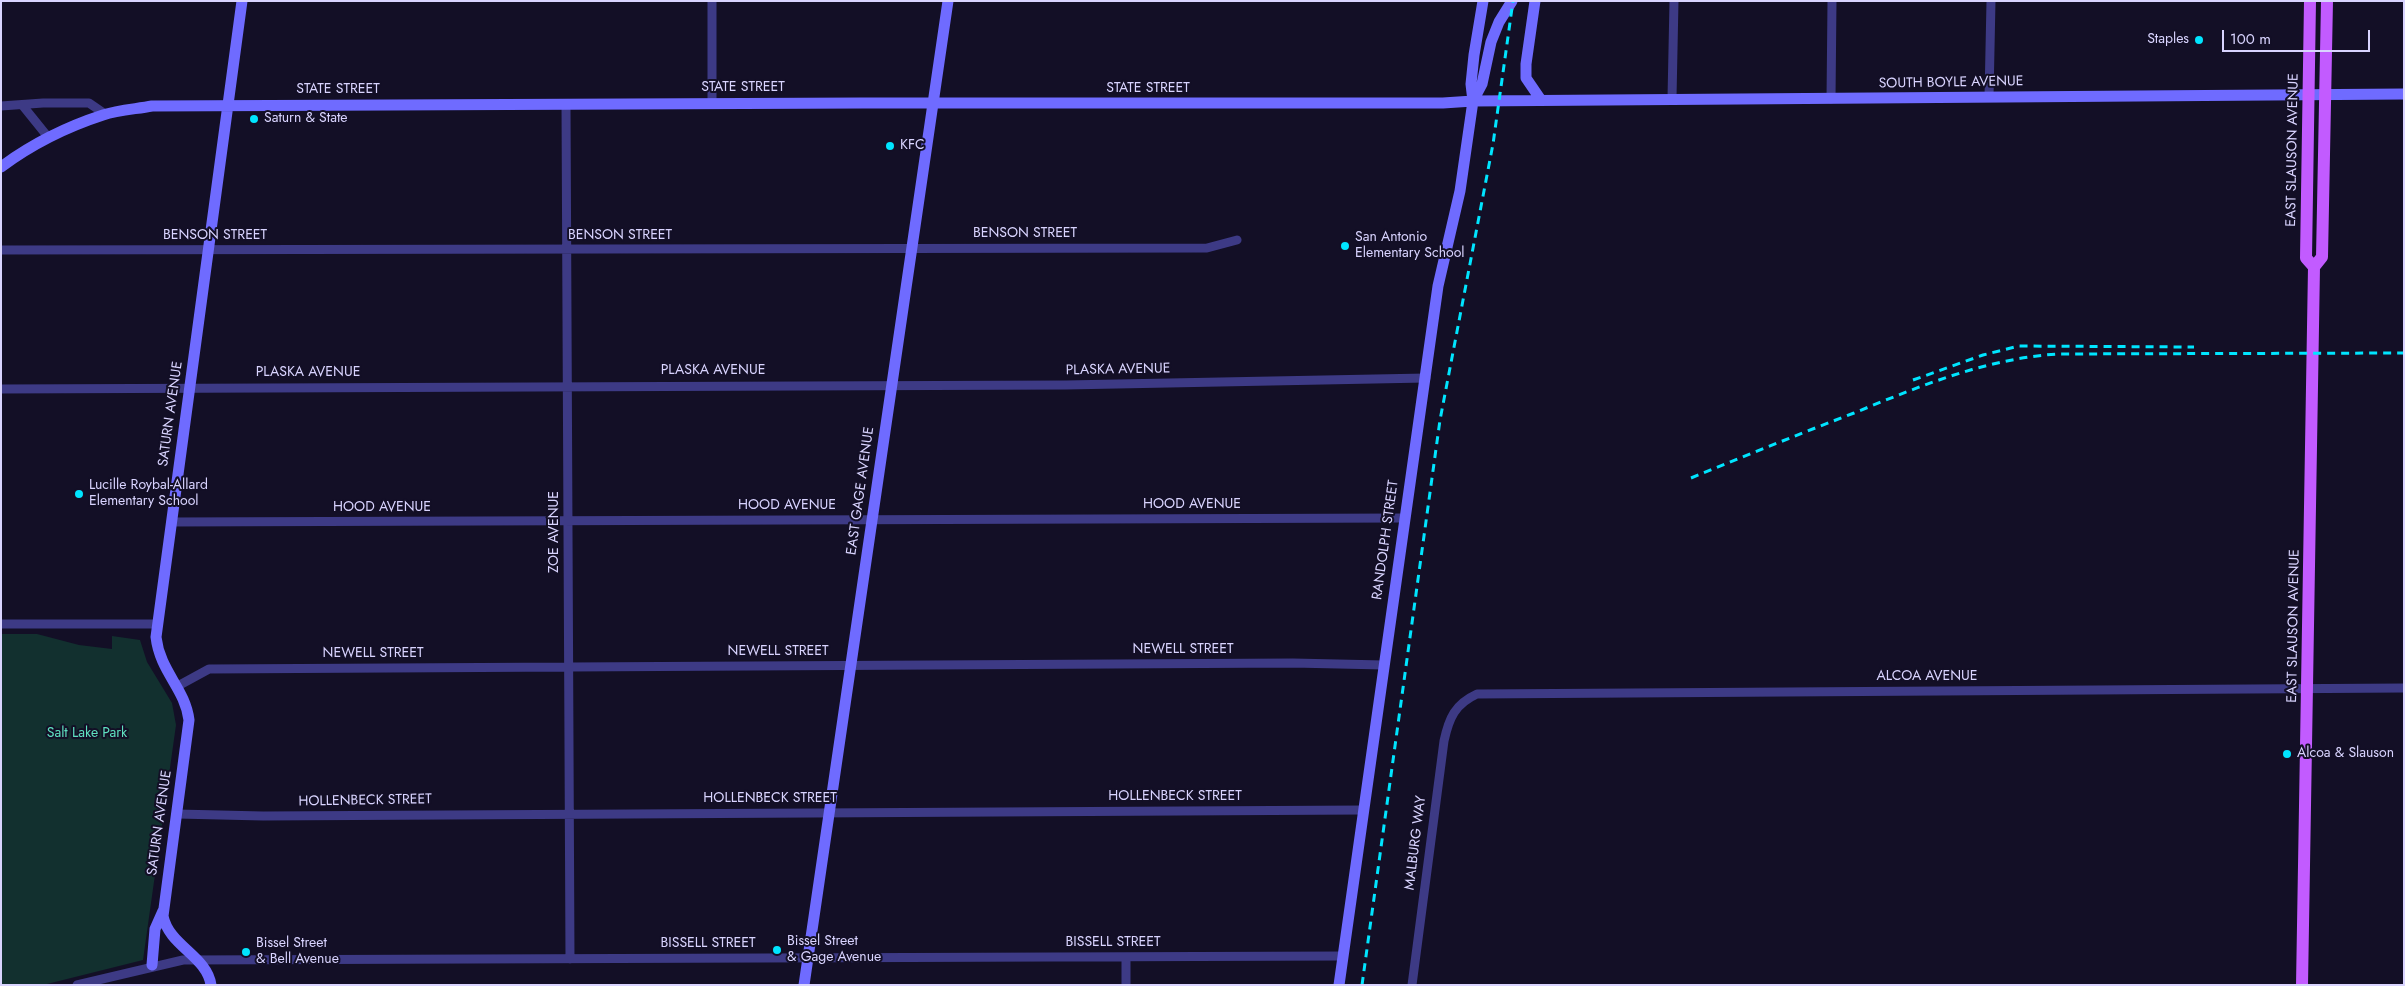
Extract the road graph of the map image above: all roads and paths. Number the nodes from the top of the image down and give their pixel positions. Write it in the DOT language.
graph roads {
  1 [pos="242,1"];
  2 [pos="712,1"];
  3 [pos="948,1"];
  4 [pos="1483,1"];
  5 [pos="1512,1"];
  6 [pos="1535,1"];
  7 [pos="1674,1"];
  8 [pos="1832,1"];
  9 [pos="1992,1"];
  10 [pos="2310,1"];
  11 [pos="2327,1"];
  12 [pos="2404,94"];
  13 [pos="2309,95"];
  14 [pos="2326,95"];
  15 [pos="1989,97"];
  16 [pos="1672,98"];
  17 [pos="1831,99"];
  18 [pos="1541,100"];
  19 [pos="1473,101"];
  20 [pos="1499,101"];
  21 [pos="933,103"];
  22 [pos="566,104"];
  23 [pos="712,104"];
  24 [pos="1,106"];
  25 [pos="23,106"];
  26 [pos="228,106"];
  27 [pos="105,114"];
  28 [pos="48,137"];
  29 [pos="1,167"];
  30 [pos="1237,240"];
  31 [pos="912,248"];
  32 [pos="1,250"];
  33 [pos="209,250"];
  34 [pos="567,250"];
  35 [pos="2314,267"];
  36 [pos="1426,378"];
  37 [pos="892,384"];
  38 [pos="567,385"];
  39 [pos="190,387"];
  40 [pos="1,389"];
  41 [pos="1404,518"];
  42 [pos="873,520"];
  43 [pos="568,521"];
  44 [pos="171,522"];
  45 [pos="1,624"];
  46 [pos="157,624"];
  47 [pos="852,665"];
  48 [pos="1384,665"];
  49 [pos="569,667"];
  50 [pos="176,687"];
  51 [pos="2308,688"];
  52 [pos="2404,688"];
  53 [pos="1455,708"];
  54 [pos="1364,810"];
  55 [pos="570,813"];
  56 [pos="830,813"];
  57 [pos="177,814"];
  58 [pos="164,909"];
  59 [pos="1343,956"];
  60 [pos="1126,957"];
  61 [pos="809,958"];
  62 [pos="570,959"];
  63 [pos="197,960"];
  64 [pos="152,965"];
  65 [pos="77,985"];
  66 [pos="211,985"];
  67 [pos="804,985"];
  68 [pos="1126,985"];
  69 [pos="1339,985"];
  70 [pos="1412,985"];
  71 [pos="2302,985"];
  1 -- 26 [label="main road, SATURN AVENUE"];
  2 -- 23 [label="street"];
  3 -- 21 [label="main road, EAST GAGE AVENUE"];
  4 -- 19 [label="main road, RANDOLPH STREET"];
  5 -- 19 [label="main road, RANDOLPH STREET"];
  6 -- 18 [label="main road"];
  7 -- 16 [label="street"];
  8 -- 17 [label="street"];
  9 -- 15 [label="street"];
  10 -- 13 [label="main road, EAST SLAUSON AVENUE"];
  11 -- 14 [label="main road, EAST SLAUSON AVENUE"];
  12 -- 14 [label="main road, SOUTH BOYLE AVENUE"];
  13 -- 14 [label="main road, SOUTH BOYLE AVENUE"];
  13 -- 15 [label="main road, SOUTH BOYLE AVENUE"];
  13 -- 35 [label="main road, EAST SLAUSON AVENUE"];
  14 -- 35 [label="main road, EAST SLAUSON AVENUE"];
  15 -- 17 [label="main road, SOUTH BOYLE AVENUE"];
  16 -- 17 [label="main road, SOUTH BOYLE AVENUE"];
  16 -- 18 [label="main road, SOUTH BOYLE AVENUE"];
  18 -- 20 [label="main road, SOUTH BOYLE AVENUE"];
  19 -- 20 [label="main road, STATE STREET"];
  19 -- 21 [label="main road, STATE STREET"];
  19 -- 36 [label="main road, RANDOLPH STREET"];
  21 -- 23 [label="main road, STATE STREET"];
  21 -- 31 [label="main road, EAST GAGE AVENUE"];
  22 -- 23 [label="main road, STATE STREET"];
  22 -- 26 [label="main road, STATE STREET"];
  22 -- 34 [label="street, ZOE AVENUE"];
  24 -- 25 [label="street"];
  25 -- 27 [label="street"];
  25 -- 28 [label="street"];
  26 -- 27 [label="main road, STATE STREET"];
  26 -- 33 [label="main road, SATURN AVENUE"];
  27 -- 28 [label="main road, STATE STREET"];
  28 -- 29 [label="main road, STATE STREET"];
  30 -- 31 [label="street, BENSON STREET"];
  31 -- 34 [label="street, BENSON STREET"];
  31 -- 37 [label="main road, EAST GAGE AVENUE"];
  32 -- 33 [label="street, BENSON STREET"];
  33 -- 34 [label="street, BENSON STREET"];
  33 -- 39 [label="main road, SATURN AVENUE"];
  34 -- 38 [label="street, ZOE AVENUE"];
  35 -- 51 [label="main road, EAST SLAUSON AVENUE"];
  36 -- 37 [label="street, PLASKA AVENUE"];
  36 -- 41 [label="main road, RANDOLPH STREET"];
  37 -- 38 [label="street, PLASKA AVENUE"];
  37 -- 42 [label="main road, EAST GAGE AVENUE"];
  38 -- 39 [label="street, PLASKA AVENUE"];
  38 -- 43 [label="street, ZOE AVENUE"];
  39 -- 40 [label="street, PLASKA AVENUE"];
  39 -- 44 [label="main road, SATURN AVENUE"];
  41 -- 42 [label="street, HOOD AVENUE"];
  41 -- 48 [label="main road, RANDOLPH STREET"];
  42 -- 43 [label="street, HOOD AVENUE"];
  42 -- 47 [label="main road, EAST GAGE AVENUE"];
  43 -- 44 [label="street, HOOD AVENUE"];
  43 -- 49 [label="street, ZOE AVENUE"];
  44 -- 46 [label="main road, SATURN AVENUE"];
  45 -- 46 [label="street"];
  46 -- 50 [label="main road, SATURN AVENUE"];
  47 -- 48 [label="street, NEWELL STREET"];
  47 -- 49 [label="street, NEWELL STREET"];
  47 -- 56 [label="main road, EAST GAGE AVENUE"];
  48 -- 54 [label="main road, RANDOLPH STREET"];
  49 -- 50 [label="street, NEWELL STREET"];
  49 -- 55 [label="street, ZOE AVENUE"];
  50 -- 57 [label="main road, SATURN AVENUE"];
  51 -- 52 [label="street, ALCOA AVENUE"];
  51 -- 53 [label="street, ALCOA AVENUE"];
  51 -- 71 [label="main road, EAST SLAUSON AVENUE"];
  53 -- 70 [label="street, MALBURG WAY"];
  54 -- 56 [label="street, HOLLENBECK STREET"];
  54 -- 59 [label="main road, RANDOLPH STREET"];
  55 -- 56 [label="street, HOLLENBECK STREET"];
  55 -- 57 [label="street, HOLLENBECK STREET"];
  55 -- 62 [label="street, ZOE AVENUE"];
  56 -- 61 [label="main road, EAST GAGE AVENUE"];
  57 -- 58 [label="main road, SATURN AVENUE"];
  58 -- 63 [label="main road, SATURN AVENUE"];
  58 -- 64 [label="main road"];
  59 -- 60 [label="street, BISSELL STREET"];
  59 -- 69 [label="main road, RANDOLPH STREET"];
  60 -- 61 [label="street, BISSELL STREET"];
  60 -- 68 [label="street"];
  61 -- 62 [label="street, BISSELL STREET"];
  61 -- 67 [label="main road, EAST GAGE AVENUE"];
  62 -- 63 [label="street, BISSELL STREET"];
  63 -- 64 [label="street, BISSELL STREET"];
  63 -- 66 [label="main road, SATURN AVENUE"];
  64 -- 65 [label="street, BISSELL STREET"];
}
